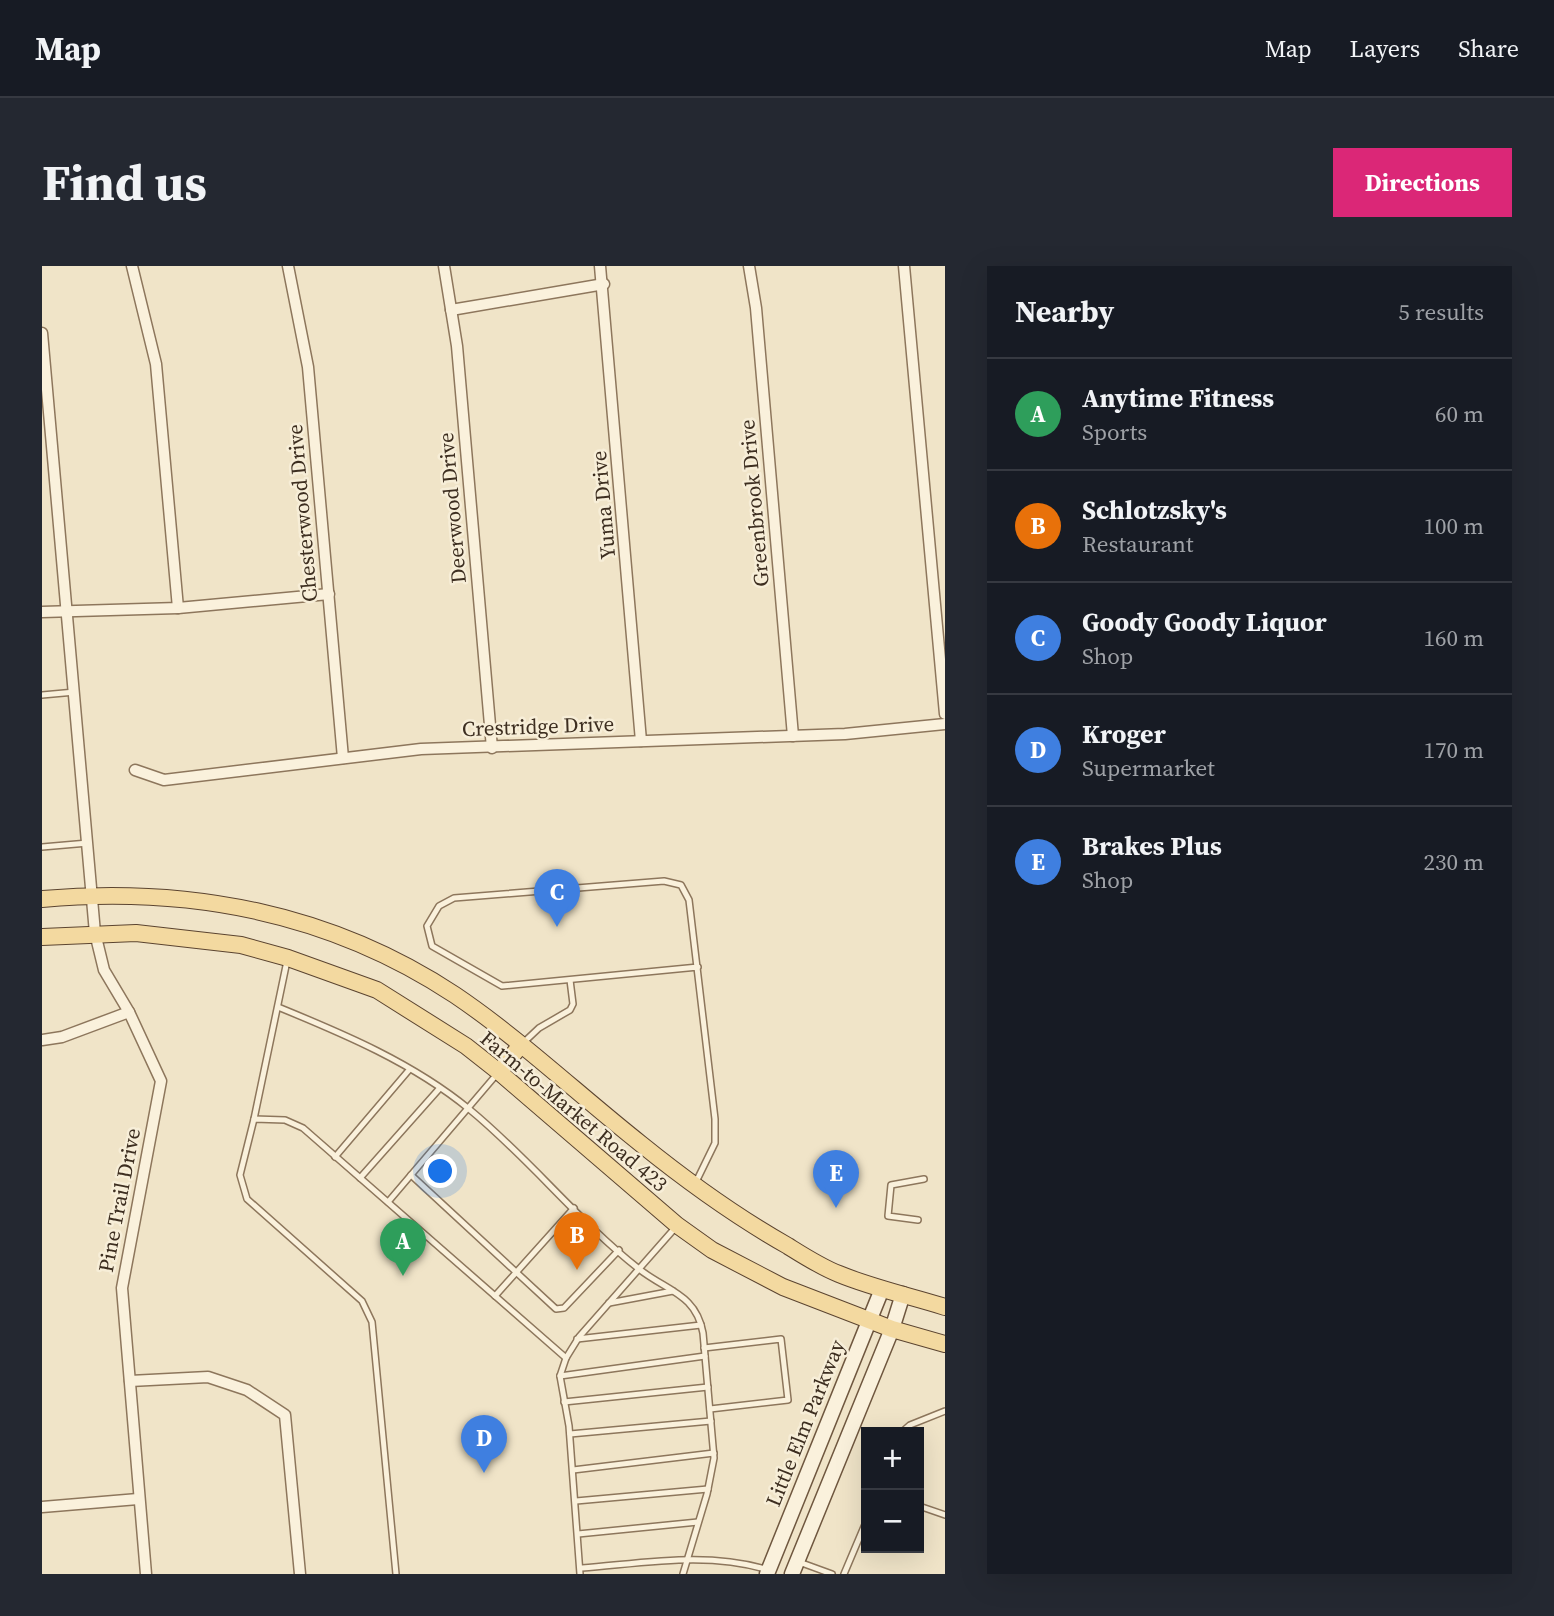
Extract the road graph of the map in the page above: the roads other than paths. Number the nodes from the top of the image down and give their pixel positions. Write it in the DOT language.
graph roads {
  1 [pos="132,266"];
  2 [pos="288,266"];
  3 [pos="444,266"];
  4 [pos="600,266"];
  5 [pos="749,266"];
  6 [pos="904,266"];
  7 [pos="604,284"];
  8 [pos="451,310"];
  9 [pos="42,333"];
  10 [pos="328,594"];
  11 [pos="178,608"];
  12 [pos="68,610"];
  13 [pos="42,612"];
  14 [pos="75,692"];
  15 [pos="42,695"];
  16 [pos="945,714"];
  17 [pos="945,724"];
  18 [pos="793,736"];
  19 [pos="641,741"];
  20 [pos="492,748"];
  21 [pos="343,758"];
  22 [pos="135,770"];
  23 [pos="88,844"];
  24 [pos="42,847"];
  25 [pos="92,895"];
  26 [pos="42,899"];
  27 [pos="95,933"];
  28 [pos="42,937"];
  29 [pos="288,958"];
  30 [pos="698,967"];
  31 [pos="570,980"];
  32 [pos="278,1007"];
  33 [pos="129,1012"];
  34 [pos="42,1040"];
  35 [pos="520,1046"];
  36 [pos="409,1070"];
  37 [pos="499,1072"];
  38 [pos="439,1089"];
  39 [pos="468,1108"];
  40 [pos="254,1119"];
  41 [pos="335,1157"];
  42 [pos="411,1175"];
  43 [pos="360,1178"];
  44 [pos="923,1179"];
  45 [pos="694,1186"];
  46 [pos="388,1202"];
  47 [pos="574,1208"];
  48 [pos="918,1220"];
  49 [pos="677,1225"];
  50 [pos="619,1250"];
  51 [pos="639,1269"];
  52 [pos="516,1273"];
  53 [pos="882,1289"];
  54 [pos="673,1292"];
  55 [pos="903,1294"];
  56 [pos="495,1296"];
  57 [pos="609,1303"];
  58 [pos="945,1307"];
  59 [pos="870,1321"];
  60 [pos="701,1325"];
  61 [pos="892,1329"];
  62 [pos="577,1339"];
  63 [pos="945,1344"];
  64 [pos="704,1348"];
  65 [pos="705,1356"];
  66 [pos="566,1358"];
  67 [pos="561,1376"];
  68 [pos="130,1381"];
  69 [pos="708,1387"];
  70 [pos="564,1402"];
  71 [pos="710,1409"];
  72 [pos="945,1411"];
  73 [pos="711,1421"];
  74 [pos="908,1427"];
  75 [pos="569,1434"];
  76 [pos="714,1453"];
  77 [pos="573,1470"];
  78 [pos="708,1489"];
  79 [pos="138,1499"];
  80 [pos="576,1502"];
  81 [pos="42,1507"];
  82 [pos="924,1508"];
  83 [pos="945,1515"];
  84 [pos="698,1522"];
  85 [pos="578,1534"];
  86 [pos="861,1534"];
  87 [pos="685,1559"];
  88 [pos="795,1568"];
  89 [pos="581,1571"];
  90 [pos="768,1572"];
  91 [pos="146,1574"];
  92 [pos="300,1574"];
  93 [pos="396,1574"];
  94 [pos="683,1574"];
  95 [pos="832,1574"];
  96 [pos="844,1574"];
  1 -- 11 [label="street"];
  2 -- 10 [label="street, Chesterwood Drive"];
  3 -- 8 [label="street, Deerwood Drive"];
  4 -- 7 [label="street, Yuma Drive"];
  5 -- 18 [label="street, Greenbrook Drive"];
  6 -- 16 [label="street"];
  7 -- 8 [label="street"];
  7 -- 19 [label="street, Yuma Drive"];
  8 -- 20 [label="street, Deerwood Drive"];
  9 -- 12 [label="street, Pine Trail Drive"];
  10 -- 11 [label="street"];
  10 -- 21 [label="street, Chesterwood Drive"];
  11 -- 12 [label="street"];
  12 -- 13 [label="street"];
  12 -- 14 [label="street, Pine Trail Drive"];
  14 -- 15 [label="lane"];
  14 -- 23 [label="street, Pine Trail Drive"];
  17 -- 18 [label="street, Crestridge Drive"];
  18 -- 19 [label="street, Crestridge Drive"];
  19 -- 20 [label="street, Crestridge Drive"];
  20 -- 21 [label="street, Crestridge Drive"];
  21 -- 22 [label="street, Crestridge Drive"];
  23 -- 24 [label="lane"];
  23 -- 25 [label="street, Pine Trail Drive"];
  25 -- 26 [label="main road, Farm-to-Market Road 423"];
  25 -- 27 [label="street, Pine Trail Drive"];
  25 -- 35 [label="main road, Farm-to-Market Road 423"];
  27 -- 28 [label="main road, Farm-to-Market Road 423"];
  27 -- 29 [label="main road, Farm-to-Market Road 423"];
  27 -- 33 [label="street, Pine Trail Drive"];
  29 -- 32 [label="lane"];
  29 -- 37 [label="main road, Farm-to-Market Road 423"];
  30 -- 31 [label="lane"];
  30 -- 31 [label="lane"];
  30 -- 45 [label="lane"];
  31 -- 35 [label="lane"];
  32 -- 36 [label="lane"];
  32 -- 40 [label="lane"];
  33 -- 34 [label="street"];
  33 -- 68 [label="street, Pine Trail Drive"];
  35 -- 37 [label="main road"];
  35 -- 45 [label="main road, Farm-to-Market Road 423"];
  36 -- 38 [label="lane"];
  36 -- 41 [label="lane"];
  37 -- 39 [label="lane"];
  37 -- 49 [label="main road, Farm-to-Market Road 423"];
  38 -- 39 [label="lane"];
  38 -- 43 [label="lane"];
  39 -- 42 [label="lane"];
  39 -- 47 [label="lane"];
  40 -- 41 [label="lane"];
  40 -- 93 [label="lane"];
  41 -- 43 [label="lane"];
  42 -- 46 [label="lane"];
  42 -- 52 [label="lane"];
  43 -- 46 [label="lane"];
  44 -- 48 [label="lane"];
  45 -- 53 [label="main road, Farm-to-Market Road 423"];
  46 -- 56 [label="lane"];
  47 -- 50 [label="lane"];
  47 -- 52 [label="lane"];
  49 -- 51 [label="lane"];
  49 -- 59 [label="main road, Farm-to-Market Road 423"];
  50 -- 51 [label="lane"];
  50 -- 52 [label="lane"];
  51 -- 54 [label="lane"];
  51 -- 57 [label="lane"];
  52 -- 56 [label="lane"];
  53 -- 55 [label="main road, Farm-to-Market Road 423"];
  53 -- 59 [label="main road, Little Elm Parkway"];
  54 -- 57 [label="lane"];
  54 -- 60 [label="lane"];
  55 -- 58 [label="main road, Farm-to-Market Road 423"];
  55 -- 61 [label="main road"];
  56 -- 66 [label="lane"];
  57 -- 62 [label="lane"];
  59 -- 61 [label="main road, Farm-to-Market Road 423"];
  59 -- 90 [label="main road, Little Elm Parkway"];
  60 -- 62 [label="lane"];
  60 -- 64 [label="lane"];
  61 -- 63 [label="main road, Farm-to-Market Road 423"];
  61 -- 88 [label="main road"];
  62 -- 66 [label="lane"];
  64 -- 65 [label="lane"];
  64 -- 71 [label="lane"];
  65 -- 67 [label="lane"];
  65 -- 69 [label="lane"];
  66 -- 67 [label="lane"];
  67 -- 70 [label="lane"];
  68 -- 79 [label="street, Pine Trail Drive"];
  68 -- 92 [label="street"];
  69 -- 70 [label="lane"];
  69 -- 71 [label="lane"];
  70 -- 75 [label="lane"];
  71 -- 73 [label="lane"];
  72 -- 74 [label="lane"];
  73 -- 75 [label="lane"];
  73 -- 76 [label="lane"];
  75 -- 77 [label="lane"];
  76 -- 77 [label="lane"];
  76 -- 78 [label="lane"];
  77 -- 80 [label="lane"];
  78 -- 80 [label="lane"];
  78 -- 84 [label="lane"];
  79 -- 81 [label="street"];
  79 -- 91 [label="street, Pine Trail Drive"];
  80 -- 85 [label="lane"];
  82 -- 83 [label="lane"];
  84 -- 85 [label="lane"];
  84 -- 87 [label="lane"];
  85 -- 89 [label="lane"];
  86 -- 96 [label="lane"];
  87 -- 89 [label="lane"];
  87 -- 90 [label="lane"];
  87 -- 94 [label="lane"];
  88 -- 95 [label="lane"];
}
